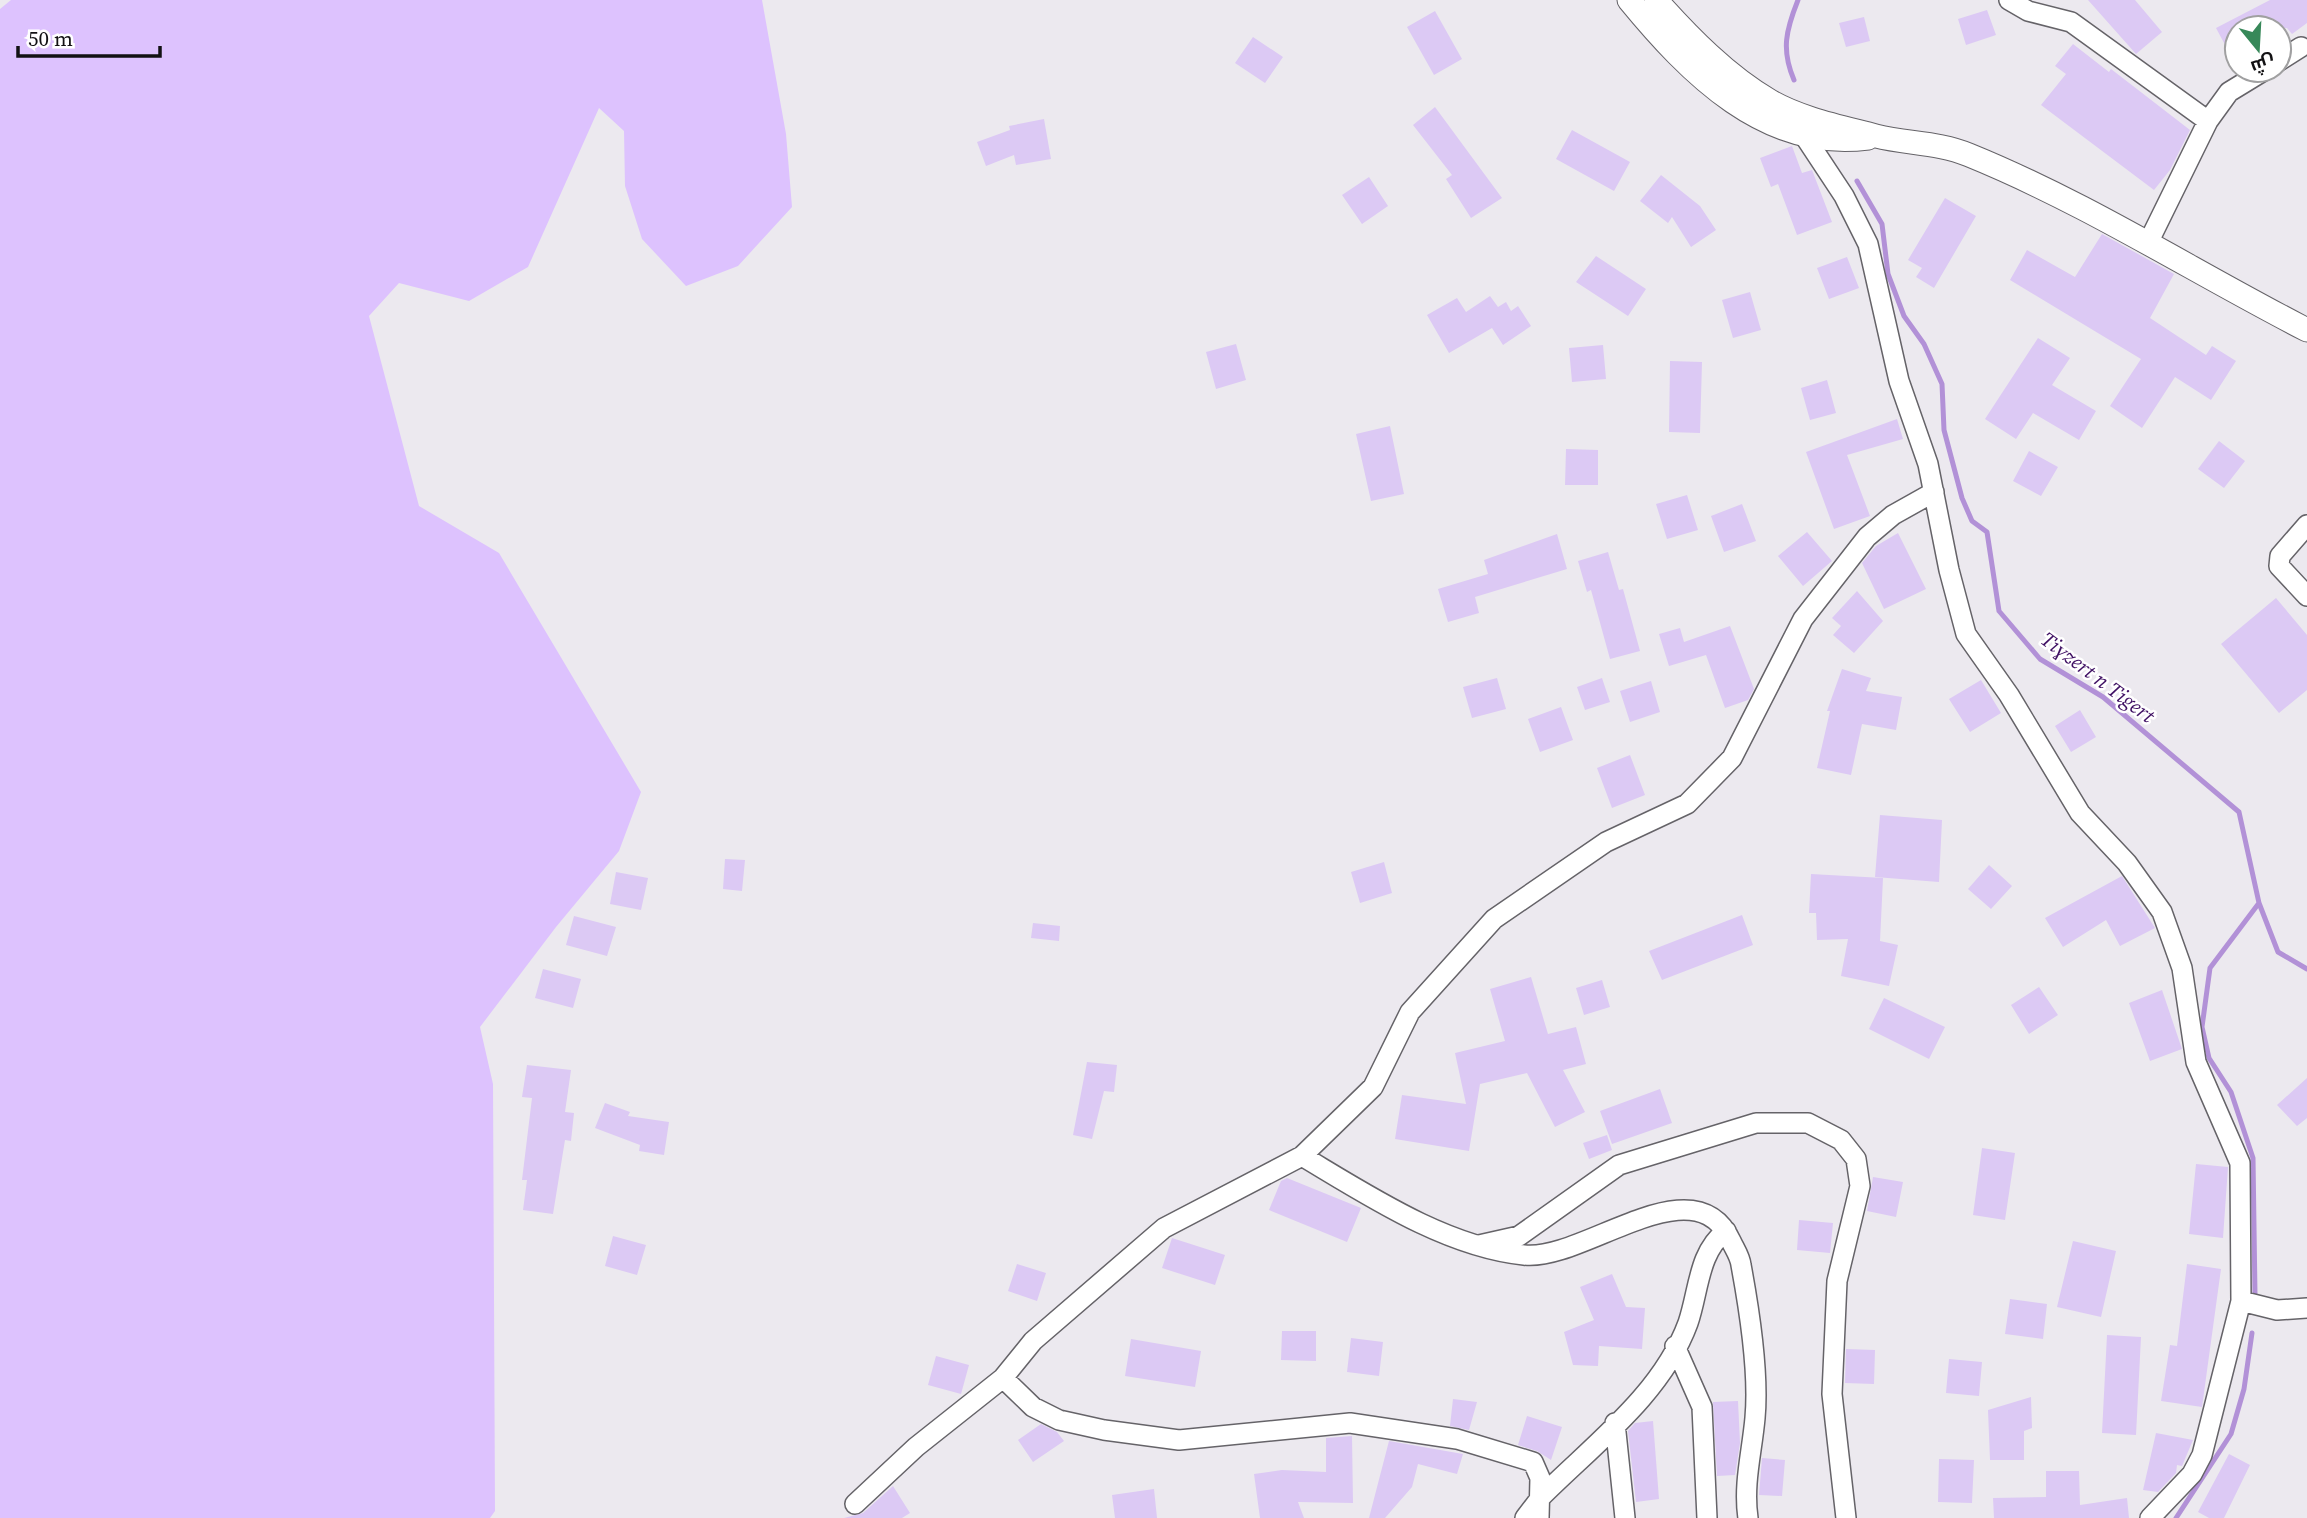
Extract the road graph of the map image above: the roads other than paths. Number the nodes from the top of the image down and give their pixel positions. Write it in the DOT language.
graph roads {
  1 [pos="1629,0"];
  2 [pos="1656,0"];
  3 [pos="2009,0"];
  4 [pos="2301,47"];
  5 [pos="2293,52"];
  6 [pos="2242,84"];
  7 [pos="2208,121"];
  8 [pos="1805,136"];
  9 [pos="1878,137"];
  10 [pos="2148,243"];
  11 [pos="2307,330"];
  12 [pos="1934,492"];
  13 [pos="2307,526"];
  14 [pos="2307,596"];
  15 [pos="1302,1156"];
  16 [pos="1726,1231"];
  17 [pos="1479,1245"];
  18 [pos="2241,1301"];
  19 [pos="2307,1308"];
  20 [pos="1675,1346"];
  21 [pos="1003,1378"];
  22 [pos="1615,1423"];
  23 [pos="1541,1497"];
  24 [pos="855,1503"];
  25 [pos="1525,1518"];
  26 [pos="1539,1518"];
  27 [pos="1625,1518"];
  28 [pos="1707,1518"];
  29 [pos="1748,1518"];
  30 [pos="1846,1518"];
  31 [pos="2150,1518"];
  1 -- 8 [label="street"];
  2 -- 9 [label="street"];
  3 -- 7 [label="street"];
  4 -- 5 [label="street"];
  6 -- 7 [label="street"];
  7 -- 10 [label="street"];
  8 -- 9 [label="street"];
  8 -- 12 [label="street"];
  9 -- 10 [label="street"];
  10 -- 11 [label="street"];
  12 -- 15 [label="street"];
  12 -- 18 [label="street"];
  13 -- 14 [label="street"];
  15 -- 17 [label="street"];
  15 -- 21 [label="street"];
  16 -- 17 [label="street"];
  16 -- 20 [label="street"];
  16 -- 29 [label="street"];
  17 -- 30 [label="street"];
  18 -- 19 [label="street"];
  18 -- 31 [label="street"];
  20 -- 22 [label="street"];
  20 -- 28 [label="street"];
  21 -- 23 [label="street"];
  21 -- 24 [label="street"];
  22 -- 23 [label="street"];
  22 -- 27 [label="street"];
  23 -- 25 [label="street"];
  23 -- 26 [label="street"];
}
